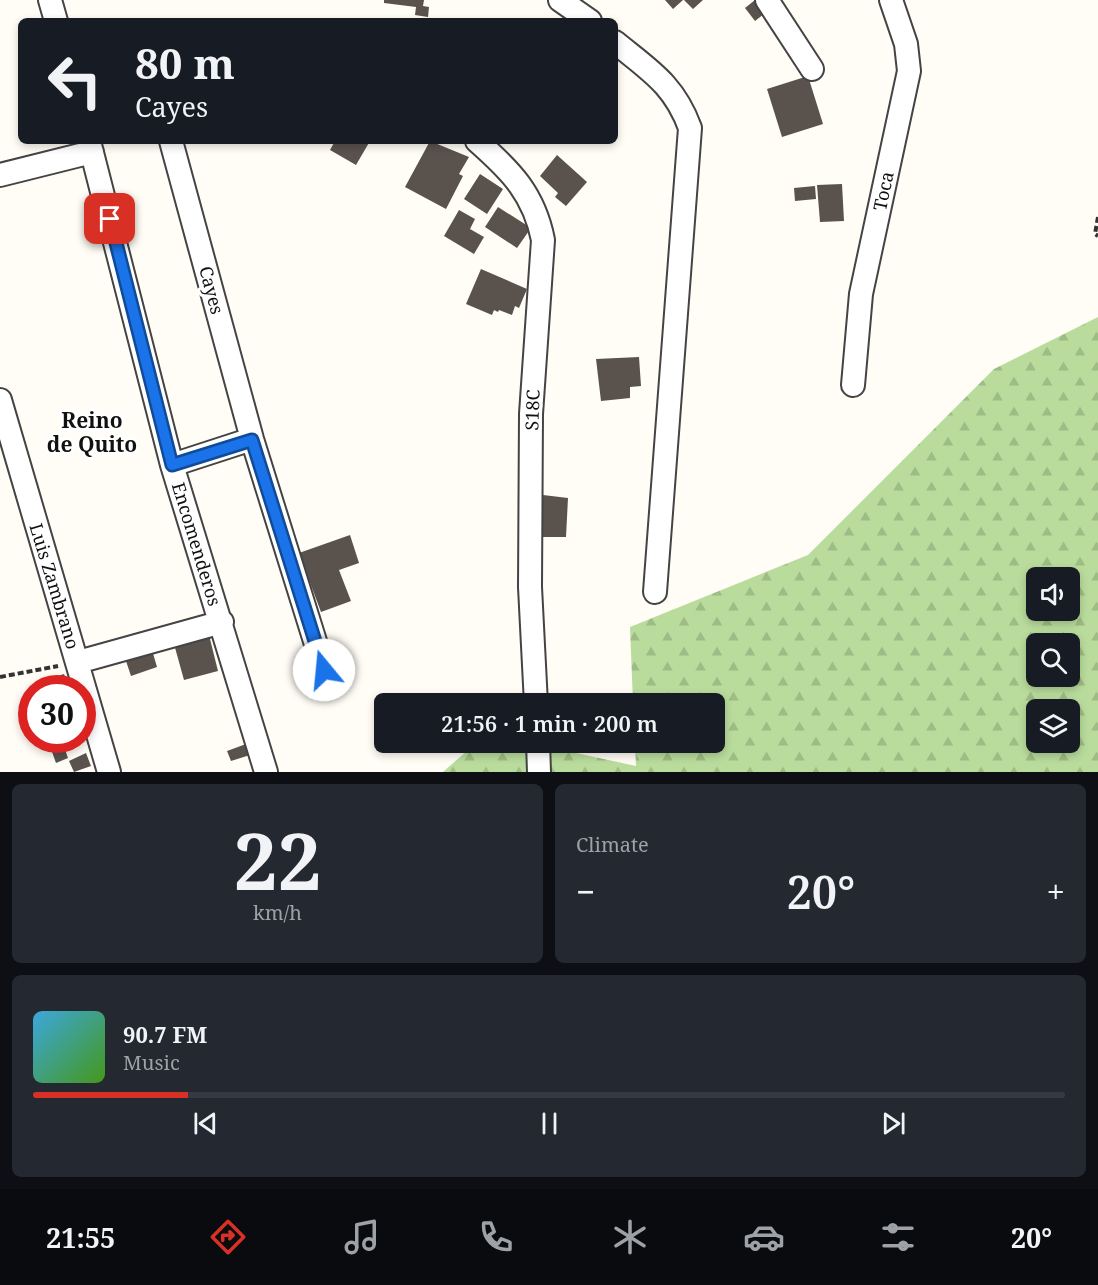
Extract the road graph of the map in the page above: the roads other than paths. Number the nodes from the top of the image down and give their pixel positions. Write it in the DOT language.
graph roads {
  1 [pos="50,0"];
  2 [pos="767,0"];
  3 [pos="891,0"];
  4 [pos="565,6"];
  5 [pos="55,18"];
  6 [pos="585,18"];
  7 [pos="618,44"];
  8 [pos="812,69"];
  9 [pos="172,144"];
  10 [pos="480,144"];
  11 [pos="91,147"];
  12 [pos="0,176"];
  13 [pos="853,385"];
  14 [pos="0,400"];
  15 [pos="252,440"];
  16 [pos="172,465"];
  17 [pos="655,592"];
  18 [pos="222,622"];
  19 [pos="78,662"];
  20 [pos="324,670"];
  21 [pos="535,693"];
  22 [pos="538,753"];
  23 [pos="109,772"];
  24 [pos="266,772"];
  25 [pos="539,772"];
  1 -- 5 [label="street"];
  2 -- 8 [label="street"];
  3 -- 13 [label="street, Toca"];
  4 -- 6 [label="street"];
  7 -- 17 [label="street"];
  9 -- 15 [label="street, Cayes"];
  10 -- 21 [label="street, S18C"];
  11 -- 12 [label="street"];
  11 -- 16 [label="street, Encomenderos"];
  14 -- 19 [label="street, Luis Zambrano"];
  15 -- 16 [label="street"];
  15 -- 20 [label="street, Cayes"];
  16 -- 18 [label="street, Encomenderos"];
  18 -- 19 [label="street"];
  18 -- 24 [label="street, Encomenderos"];
  19 -- 23 [label="street, Luis Zambrano"];
  22 -- 25 [label="street"];
}
